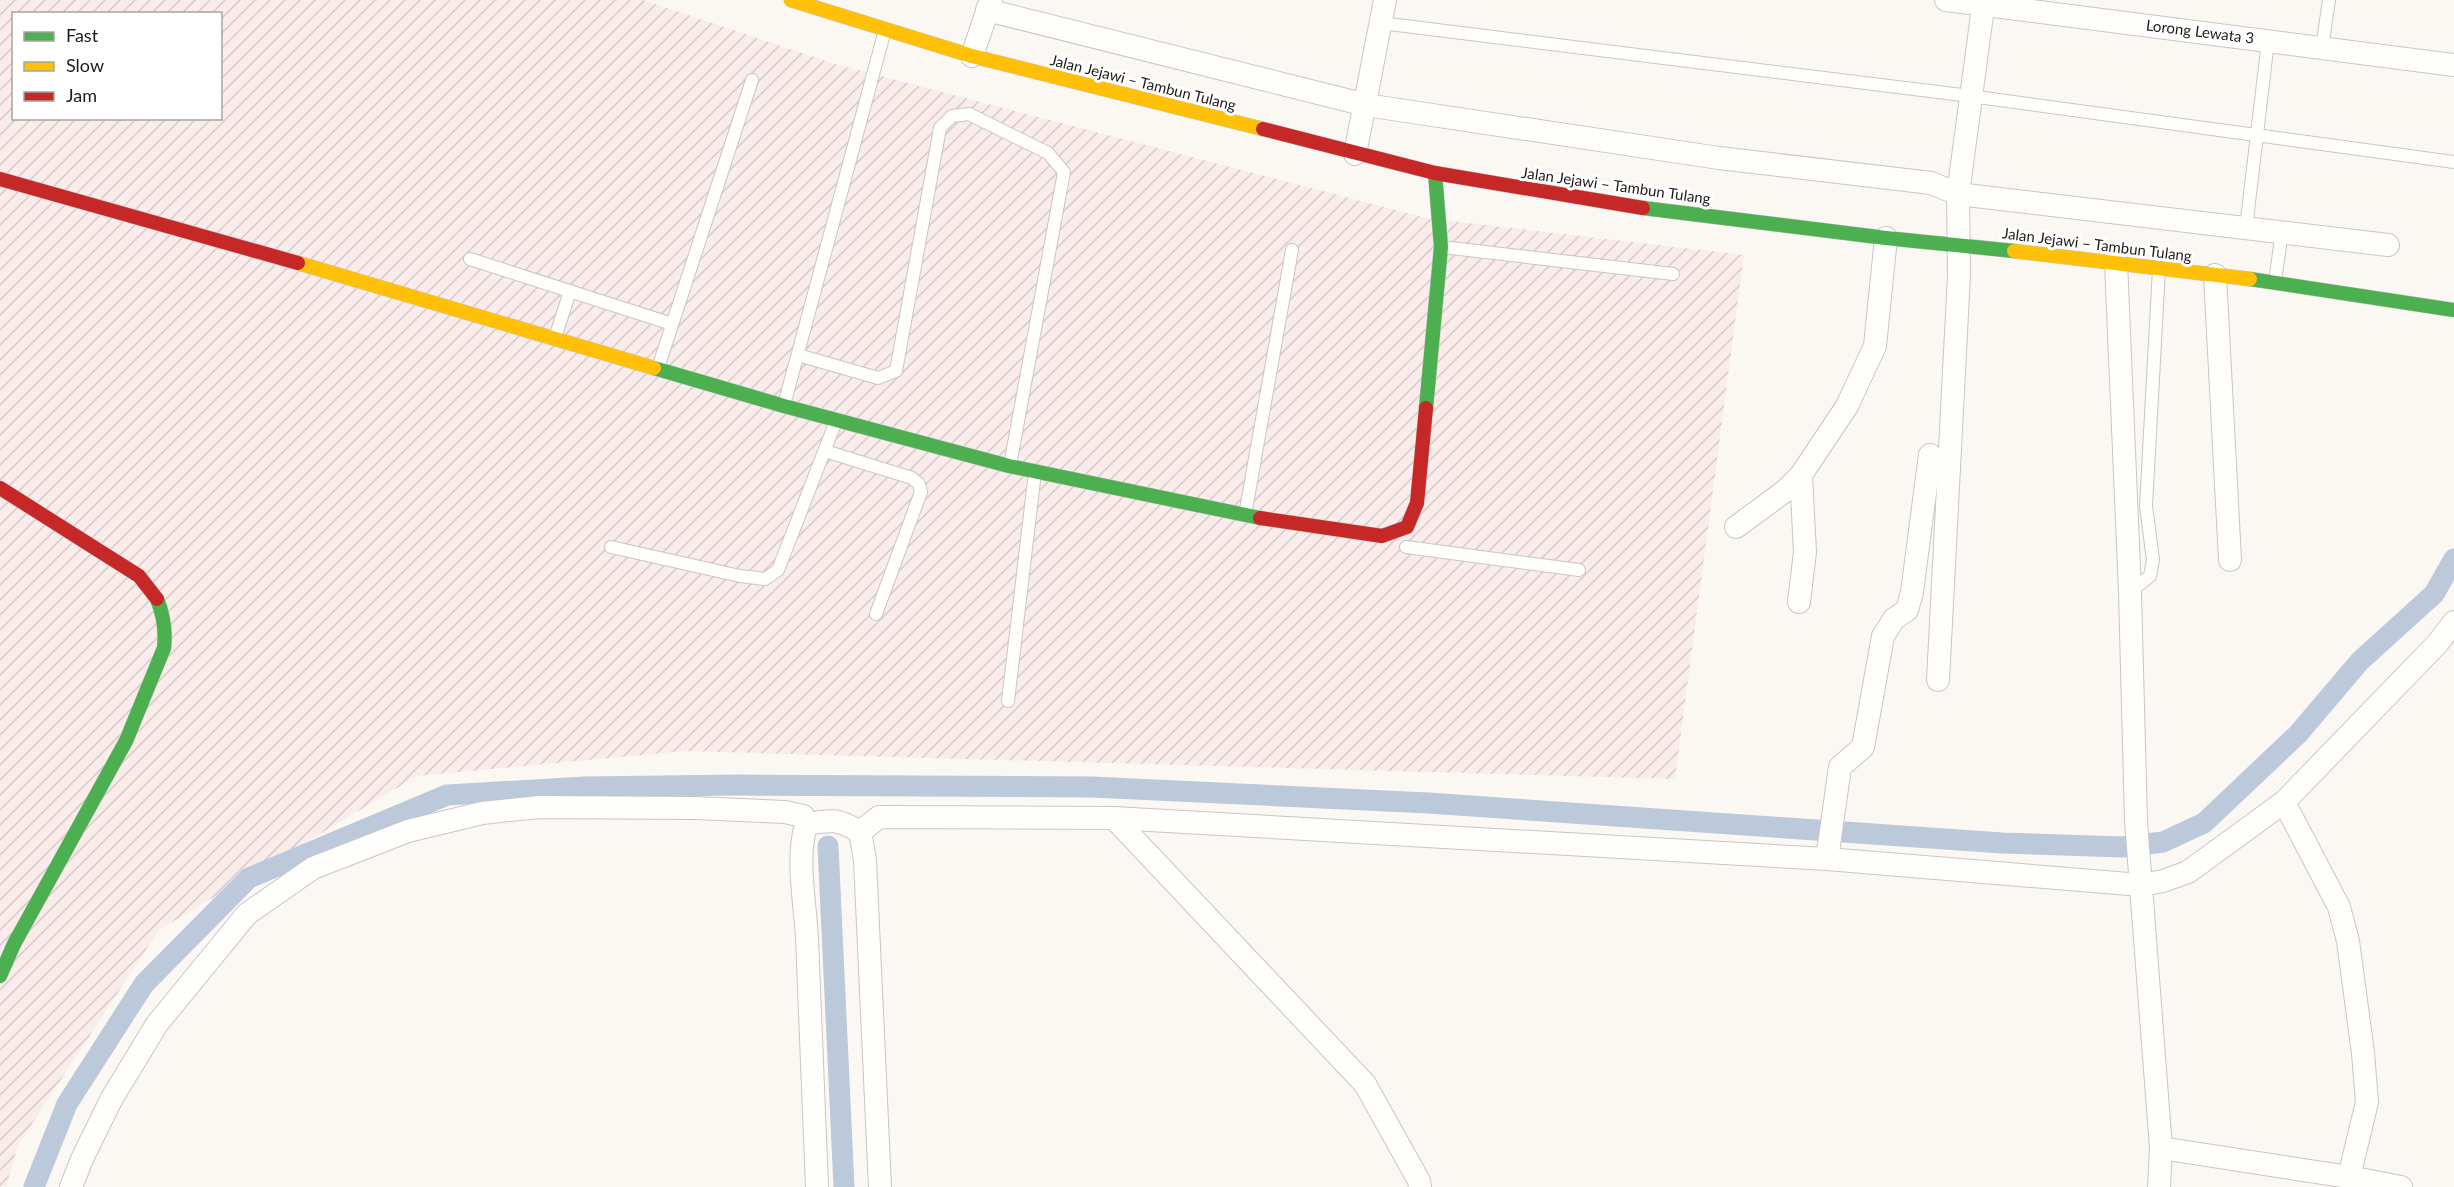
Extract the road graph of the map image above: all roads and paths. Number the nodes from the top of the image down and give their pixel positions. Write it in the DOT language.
graph roads {
  1 [pos="791,0"];
  2 [pos="1385,0"];
  3 [pos="1946,0"];
  4 [pos="2329,0"];
  5 [pos="1983,2"];
  6 [pos="989,5"];
  7 [pos="1381,23"];
  8 [pos="885,29"];
  9 [pos="2268,41"];
  10 [pos="2322,48"];
  11 [pos="972,56"];
  12 [pos="2454,65"];
  13 [pos="752,80"];
  14 [pos="1970,96"];
  15 [pos="1366,105"];
  16 [pos="2256,136"];
  17 [pos="1355,154"];
  18 [pos="2454,162"];
  19 [pos="1435,173"];
  20 [pos="0,179"];
  21 [pos="1958,194"];
  22 [pos="2246,228"];
  23 [pos="2282,232"];
  24 [pos="1886,238"];
  25 [pos="2388,245"];
  26 [pos="1960,246"];
  27 [pos="1441,247"];
  28 [pos="1292,249"];
  29 [pos="470,258"];
  30 [pos="2116,262"];
  31 [pos="2159,268"];
  32 [pos="1673,274"];
  33 [pos="2215,275"];
  34 [pos="2275,282"];
  35 [pos="570,291"];
  36 [pos="2454,310"];
  37 [pos="672,324"];
  38 [pos="554,339"];
  39 [pos="798,355"];
  40 [pos="657,369"];
  41 [pos="784,406"];
  42 [pos="836,419"];
  43 [pos="825,451"];
  44 [pos="1930,455"];
  45 [pos="1009,466"];
  46 [pos="1036,471"];
  47 [pos="1801,475"];
  48 [pos="0,488"];
  49 [pos="1245,516"];
  50 [pos="1736,527"];
  51 [pos="611,547"];
  52 [pos="1406,547"];
  53 [pos="2230,560"];
  54 [pos="1579,570"];
  55 [pos="2130,592"];
  56 [pos="1799,602"];
  57 [pos="876,614"];
  58 [pos="2454,622"];
  59 [pos="1938,680"];
  60 [pos="1008,701"];
  61 [pos="2284,802"];
  62 [pos="1114,818"];
  63 [pos="806,824"];
  64 [pos="860,832"];
  65 [pos="1828,852"];
  66 [pos="2140,876"];
  67 [pos="0,976"];
  68 [pos="2161,1148"];
  69 [pos="2349,1177"];
  70 [pos="71,1187"];
  71 [pos="817,1187"];
  72 [pos="880,1187"];
  73 [pos="1420,1187"];
  74 [pos="2159,1187"];
  75 [pos="2402,1187"];
  1 -- 8 [label="street, Jalan Jejawi – Tambun Tulang"];
  2 -- 7 [label="street"];
  3 -- 5 [label="street, Lorong Lewata 3"];
  4 -- 10 [label="lane"];
  5 -- 9 [label="street, Lorong Lewata 3"];
  5 -- 14 [label="street"];
  6 -- 11 [label="street"];
  6 -- 15 [label="street"];
  7 -- 14 [label="lane"];
  7 -- 15 [label="street"];
  8 -- 11 [label="street, Jalan Jejawi – Tambun Tulang"];
  8 -- 39 [label="lane"];
  9 -- 10 [label="street, Lorong Lewata 3"];
  9 -- 16 [label="lane"];
  10 -- 12 [label="street, Lorong Lewata 3"];
  11 -- 17 [label="street, Jalan Jejawi – Tambun Tulang"];
  13 -- 37 [label="lane"];
  14 -- 16 [label="lane"];
  14 -- 21 [label="street"];
  15 -- 17 [label="street"];
  15 -- 21 [label="street"];
  16 -- 18 [label="lane"];
  16 -- 22 [label="lane"];
  17 -- 19 [label="street, Jalan Jejawi – Tambun Tulang"];
  19 -- 24 [label="street, Jalan Jejawi – Tambun Tulang"];
  19 -- 27 [label="street"];
  20 -- 38 [label="street"];
  21 -- 22 [label="street"];
  21 -- 26 [label="street"];
  22 -- 23 [label="street"];
  23 -- 25 [label="street"];
  23 -- 34 [label="lane"];
  24 -- 26 [label="street, Jalan Jejawi – Tambun Tulang"];
  24 -- 47 [label="street"];
  26 -- 30 [label="street, Jalan Jejawi – Tambun Tulang"];
  26 -- 59 [label="street"];
  27 -- 32 [label="lane"];
  27 -- 49 [label="street"];
  28 -- 49 [label="lane"];
  29 -- 35 [label="lane"];
  30 -- 31 [label="street, Jalan Jejawi – Tambun Tulang"];
  30 -- 55 [label="street"];
  31 -- 33 [label="street, Jalan Jejawi – Tambun Tulang"];
  31 -- 55 [label="lane"];
  33 -- 34 [label="street, Jalan Jejawi – Tambun Tulang"];
  33 -- 53 [label="street"];
  34 -- 36 [label="street, Jalan Jejawi – Tambun Tulang"];
  35 -- 37 [label="lane"];
  35 -- 38 [label="lane"];
  37 -- 40 [label="lane"];
  38 -- 40 [label="street"];
  39 -- 41 [label="lane"];
  39 -- 45 [label="lane"];
  40 -- 41 [label="street"];
  41 -- 42 [label="street"];
  42 -- 43 [label="lane"];
  42 -- 45 [label="street"];
  43 -- 51 [label="lane"];
  43 -- 57 [label="lane"];
  44 -- 65 [label="street"];
  45 -- 46 [label="street"];
  46 -- 49 [label="street"];
  46 -- 60 [label="lane"];
  47 -- 50 [label="street"];
  47 -- 56 [label="street"];
  48 -- 67 [label="street"];
  52 -- 54 [label="lane"];
  55 -- 66 [label="street"];
  58 -- 61 [label="street"];
  61 -- 66 [label="street"];
  61 -- 69 [label="street"];
  62 -- 64 [label="street"];
  62 -- 65 [label="street"];
  62 -- 73 [label="street"];
  63 -- 64 [label="street"];
  63 -- 70 [label="street"];
  63 -- 71 [label="street"];
  64 -- 72 [label="street"];
  65 -- 66 [label="street"];
  66 -- 68 [label="street"];
  68 -- 69 [label="street"];
  68 -- 74 [label="street"];
  69 -- 75 [label="street"];
}
